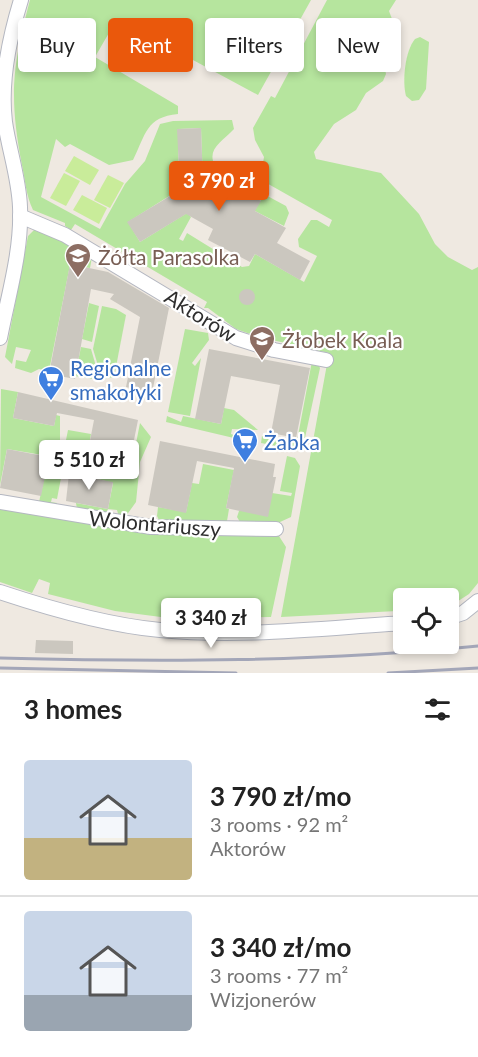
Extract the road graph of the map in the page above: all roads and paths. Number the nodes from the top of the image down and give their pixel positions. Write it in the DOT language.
graph roads {
  1 [pos="21,0"];
  2 [pos="21,216"];
  3 [pos="0,338"];
  4 [pos="326,360"];
  5 [pos="0,502"];
  6 [pos="276,528"];
  7 [pos="0,591"];
  8 [pos="478,601"];
  9 [pos="459,614"];
  10 [pos="393,625"];
  1 -- 2 [label="street"];
  2 -- 3 [label="street"];
  2 -- 4 [label="street, Aktorów"];
  5 -- 6 [label="street, Wolontariuszy"];
  7 -- 10 [label="street"];
  8 -- 9 [label="street"];
}
